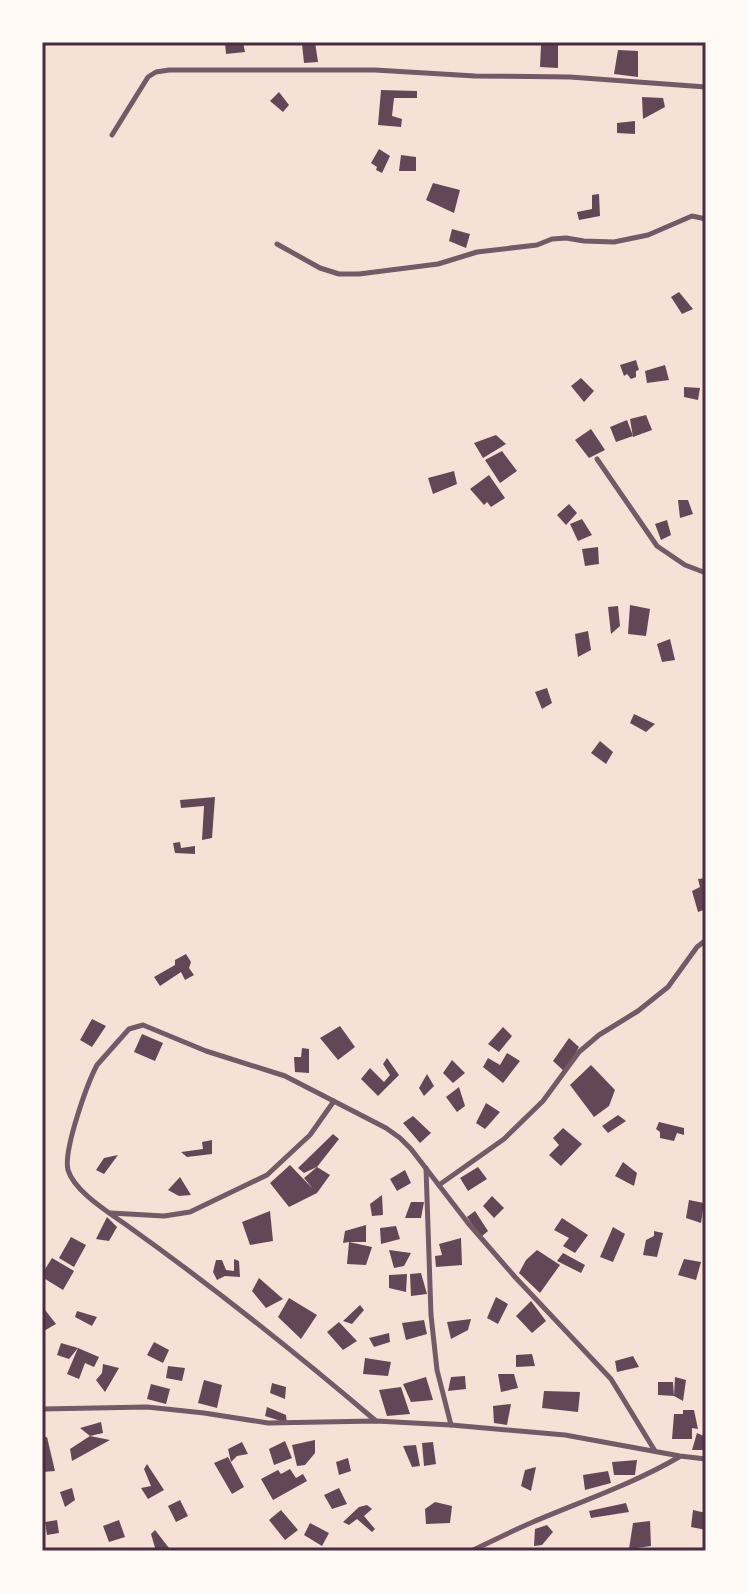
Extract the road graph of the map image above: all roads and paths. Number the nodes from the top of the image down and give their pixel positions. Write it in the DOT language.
graph roads {
  1 [pos="706,87"];
  2 [pos="112,135"];
  3 [pos="706,219"];
  4 [pos="277,244"];
  5 [pos="597,459"];
  6 [pos="706,573"];
  7 [pos="706,940"];
  8 [pos="334,1100"];
  9 [pos="426,1167"];
  10 [pos="439,1185"];
  11 [pos="110,1212"];
  12 [pos="42,1409"];
  13 [pos="376,1421"];
  14 [pos="451,1425"];
  15 [pos="655,1451"];
  16 [pos="680,1456"];
  17 [pos="706,1459"];
  18 [pos="471,1551"];
  1 -- 2 [label="street"];
  3 -- 4 [label="street"];
  5 -- 6 [label="street"];
  7 -- 10 [label="street"];
  8 -- 9 [label="street"];
  8 -- 11 [label="street"];
  8 -- 11 [label="street"];
  9 -- 10 [label="street"];
  9 -- 14 [label="street"];
  10 -- 15 [label="street"];
  11 -- 13 [label="street"];
  12 -- 13 [label="street"];
  13 -- 14 [label="street"];
  14 -- 15 [label="street"];
  15 -- 16 [label="street"];
  16 -- 17 [label="street"];
  16 -- 18 [label="street"];
}
